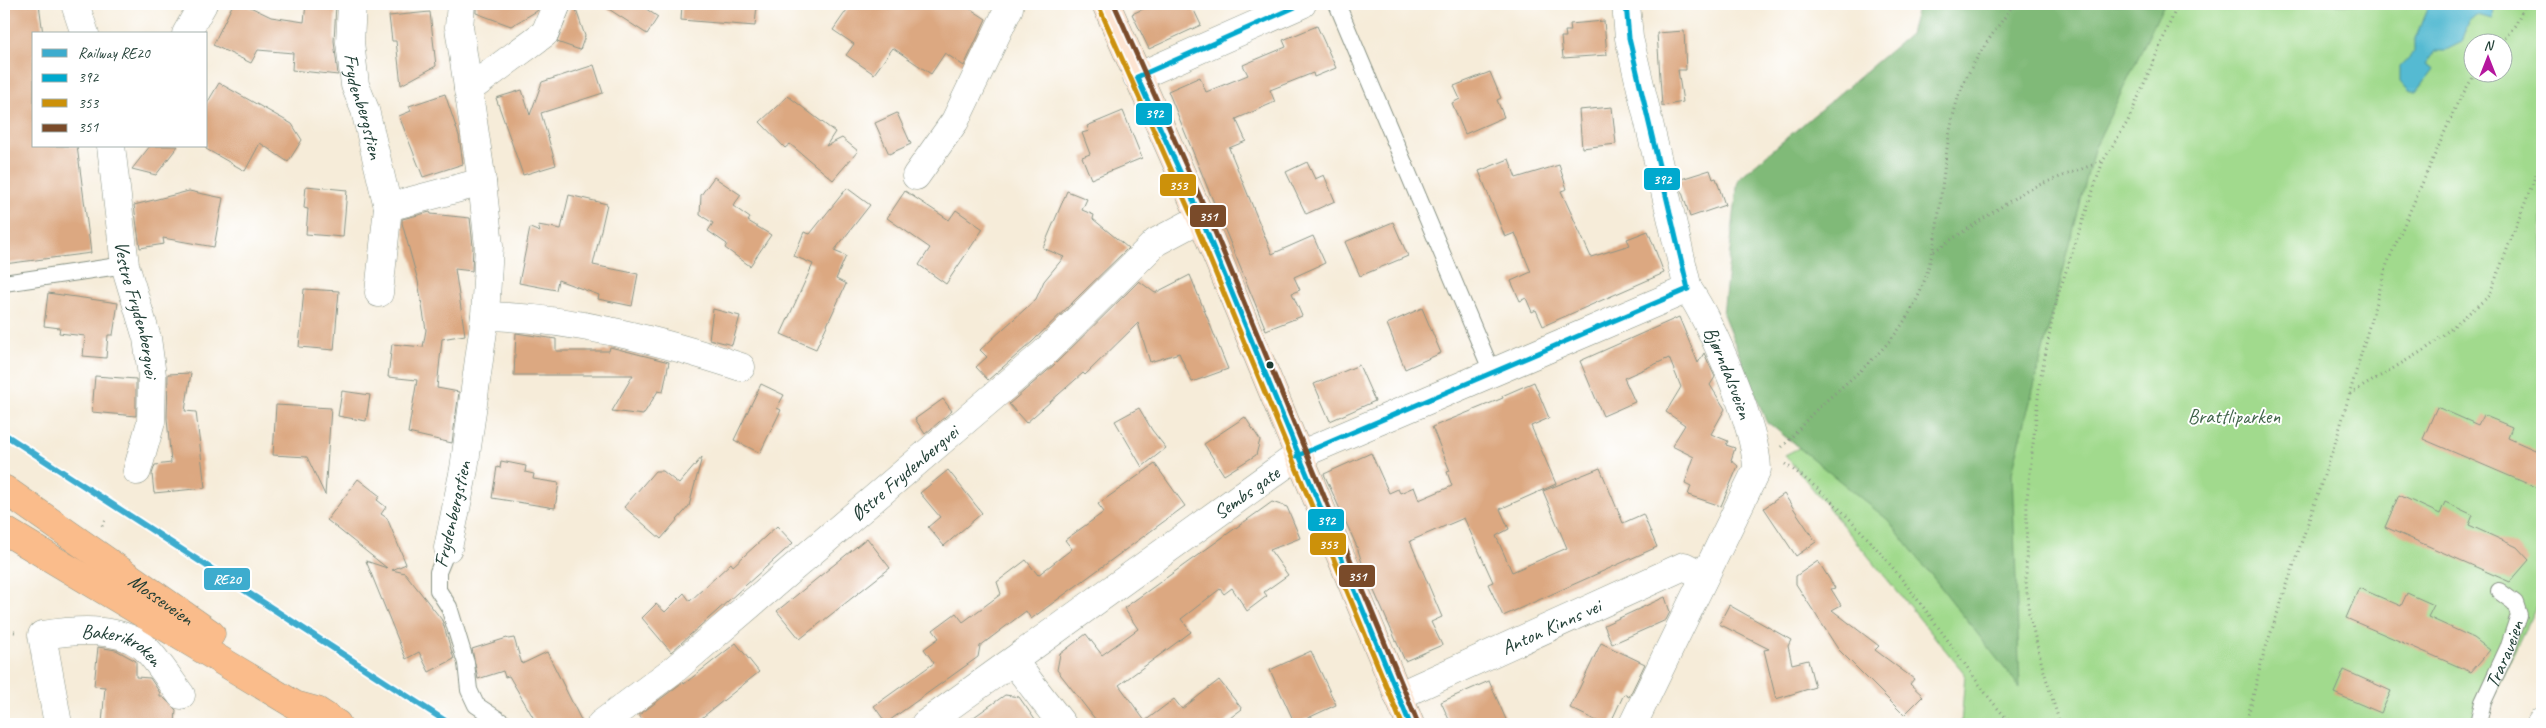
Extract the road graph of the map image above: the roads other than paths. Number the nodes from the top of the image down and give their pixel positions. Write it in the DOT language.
graph roads {
  1 [pos="75,4"];
  2 [pos="203,4"];
  3 [pos="352,4"];
  4 [pos="461,4"];
  5 [pos="557,4"];
  6 [pos="1008,4"];
  7 [pos="1106,4"];
  8 [pos="1302,4"];
  9 [pos="1337,4"];
  10 [pos="1626,4"];
  11 [pos="84,32"];
  12 [pos="187,32"];
  13 [pos="1137,77"];
  14 [pos="468,90"];
  15 [pos="111,148"];
  16 [pos="916,176"];
  17 [pos="482,182"];
  18 [pos="388,207"];
  19 [pos="1201,218"];
  20 [pos="125,265"];
  21 [pos="4,283"];
  22 [pos="1688,289"];
  23 [pos="379,293"];
  24 [pos="485,316"];
  25 [pos="741,367"];
  26 [pos="1492,372"];
  27 [pos="1297,456"];
  28 [pos="137,471"];
  29 [pos="4,489"];
  30 [pos="4,530"];
  31 [pos="448,548"];
  32 [pos="1704,576"];
  33 [pos="2499,591"];
  34 [pos="1014,662"];
  35 [pos="181,695"];
  36 [pos="1398,696"];
  37 [pos="327,718"];
  38 [pos="58,724"];
  39 [pos="506,724"];
  40 [pos="601,724"];
  41 [pos="925,724"];
  42 [pos="1062,724"];
  43 [pos="1410,724"];
  44 [pos="1633,724"];
  45 [pos="2478,724"];
  1 -- 11 [label="street"];
  2 -- 12 [label="street"];
  3 -- 18 [label="street, Frydenbergstien"];
  4 -- 14 [label="street, Frydenbergstien"];
  5 -- 14 [label="street"];
  6 -- 16 [label="street"];
  7 -- 13 [label="street"];
  8 -- 13 [label="street"];
  9 -- 26 [label="lane"];
  10 -- 22 [label="street, Bjørndalsveien"];
  13 -- 19 [label="street"];
  14 -- 17 [label="street, Frydenbergstien"];
  15 -- 20 [label="street, Vestre Frydenbergvei"];
  17 -- 18 [label="street"];
  17 -- 24 [label="street, Frydenbergstien"];
  18 -- 23 [label="street, Frydenbergstien"];
  19 -- 27 [label="street"];
  19 -- 40 [label="street, Østre Frydenbergvei"];
  20 -- 21 [label="lane"];
  20 -- 28 [label="street, Vestre Frydenbergvei"];
  22 -- 26 [label="street, Sembs gate"];
  22 -- 32 [label="street, Bjørndalsveien"];
  24 -- 25 [label="street"];
  24 -- 31 [label="street, Frydenbergstien"];
  26 -- 27 [label="street, Sembs gate"];
  27 -- 34 [label="street, Sembs gate"];
  27 -- 36 [label="street"];
  29 -- 37 [label="highway, Mosseveien"];
  30 -- 37 [label="highway, Mosseveien"];
  31 -- 39 [label="lane, Frydenbergstien"];
  32 -- 36 [label="street, Anton Kinns vei"];
  32 -- 44 [label="street, Bjørndalsveien"];
  33 -- 45 [label="lane, Traraveien"];
  34 -- 41 [label="street, Sembs gate"];
  34 -- 42 [label="street"];
  35 -- 38 [label="street, Bakerikroken"];
  36 -- 43 [label="street"];
}
